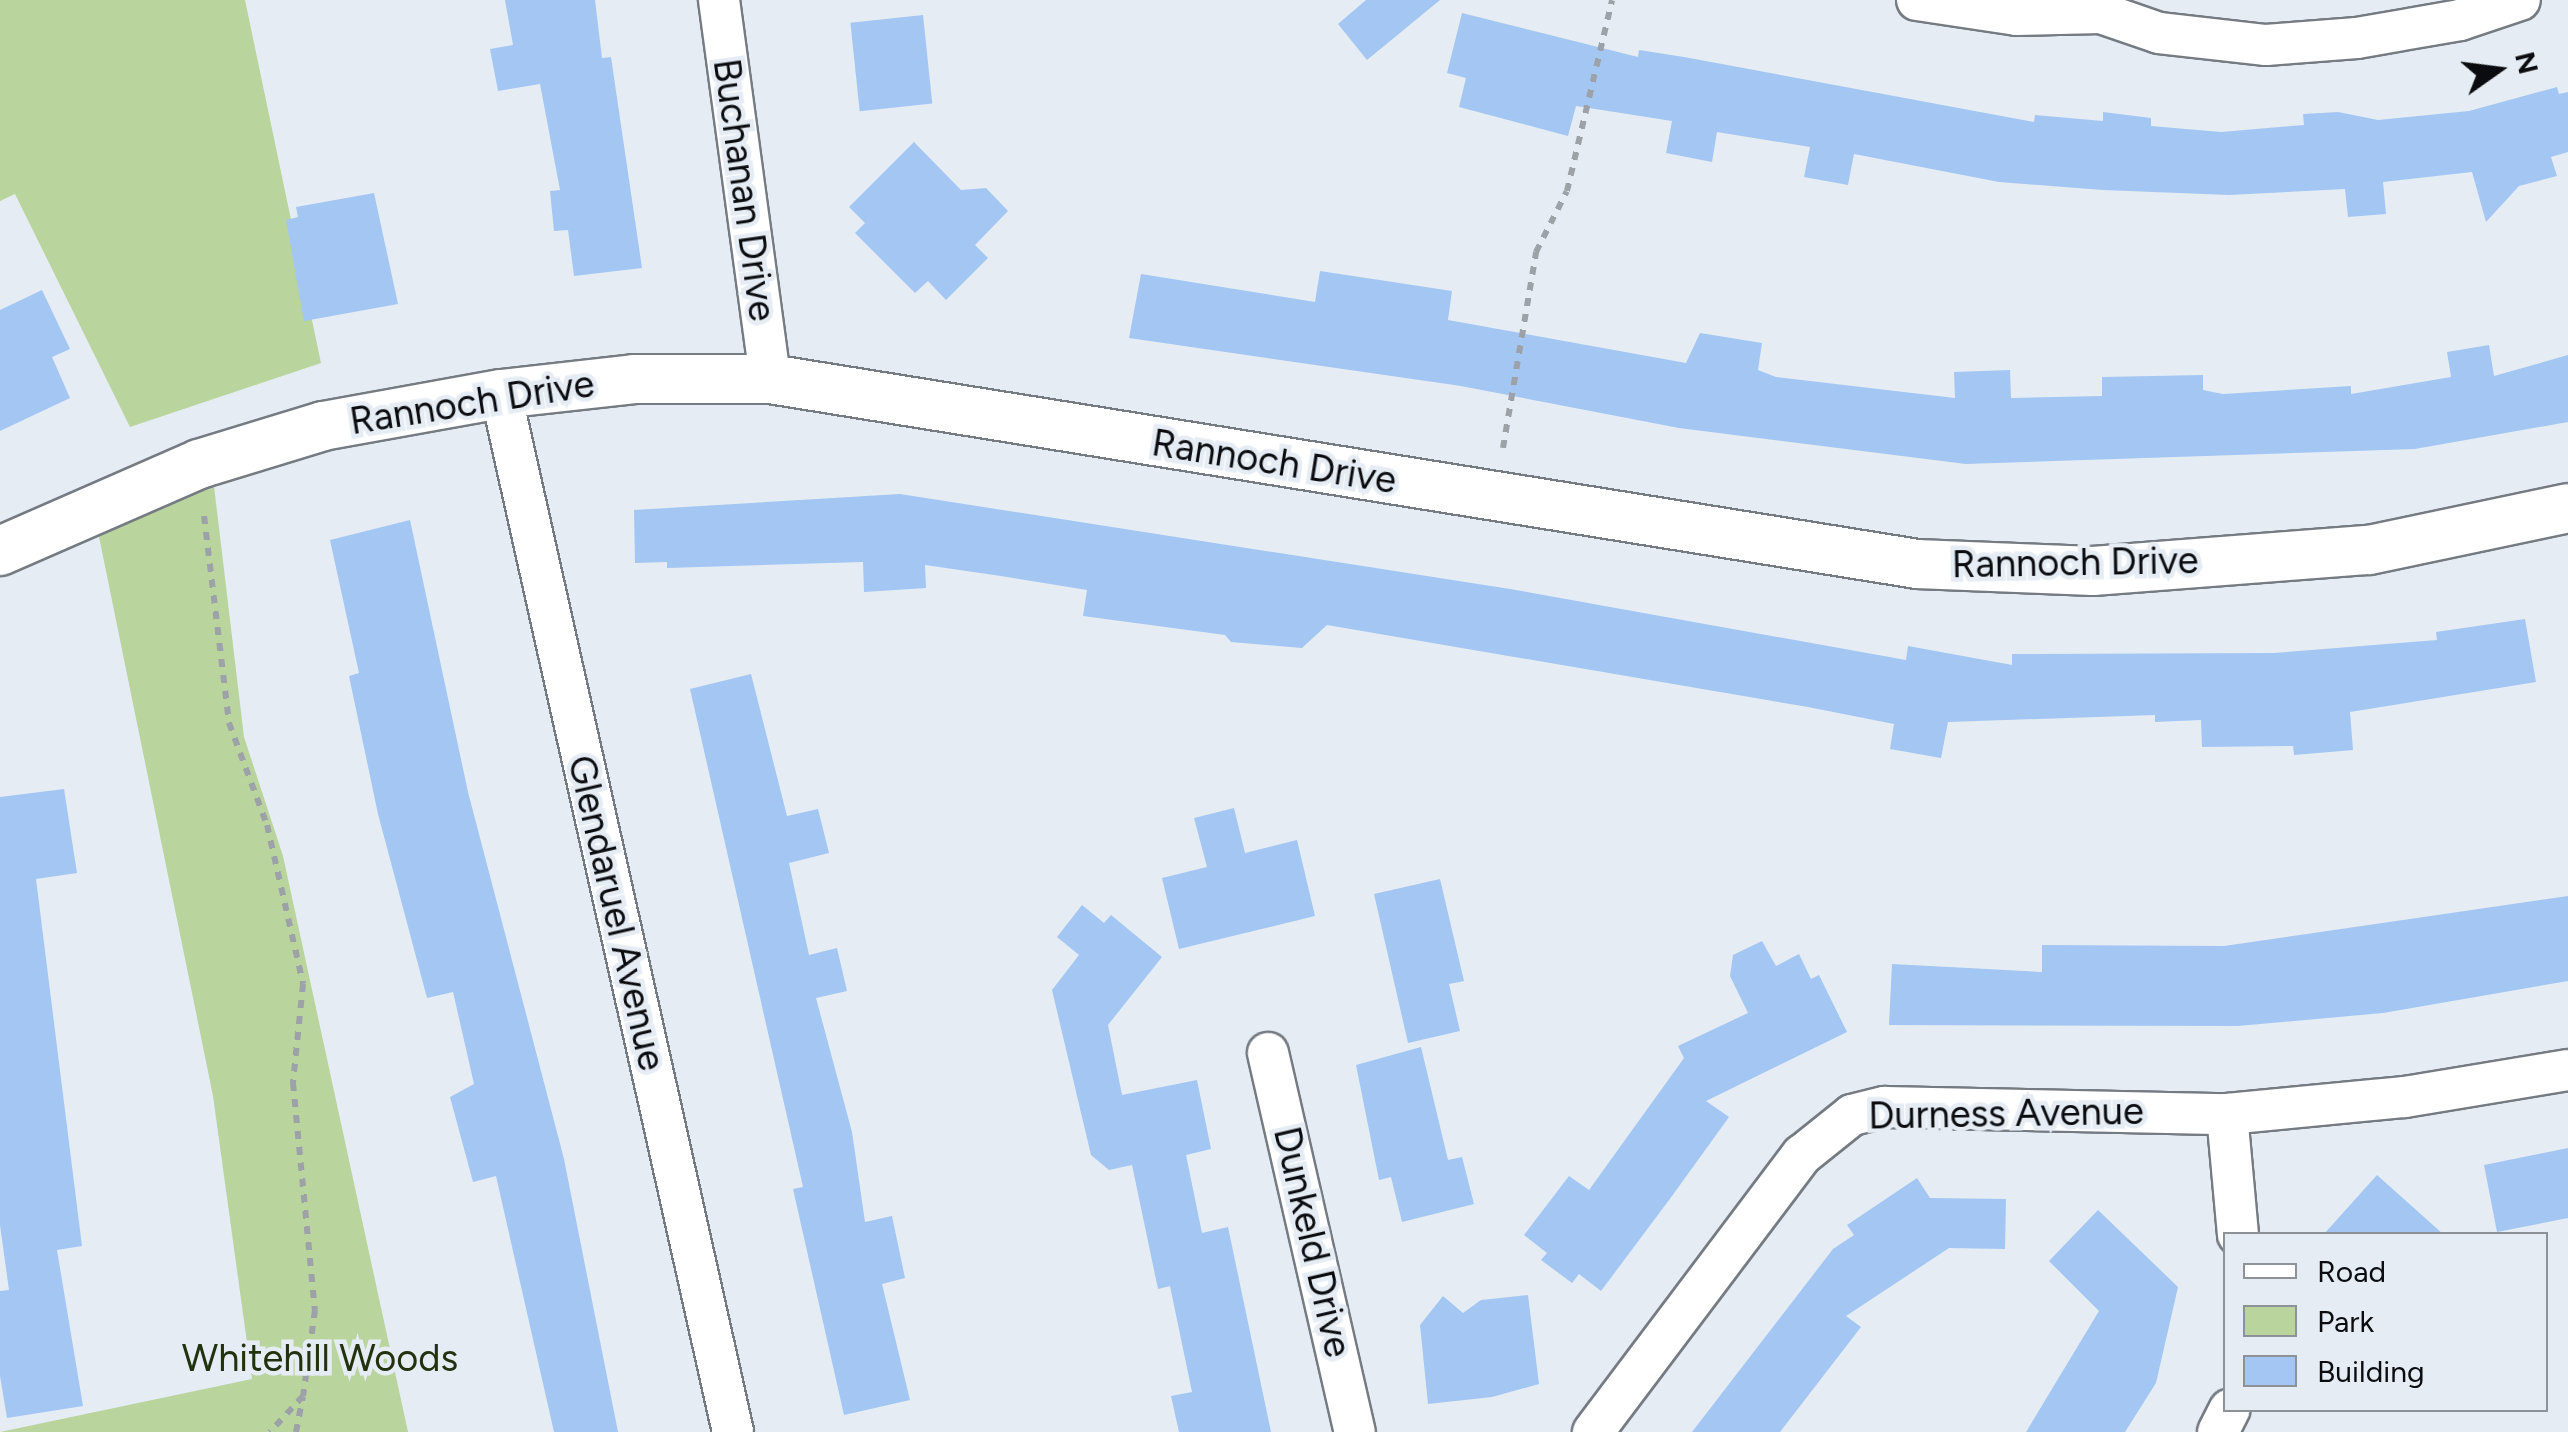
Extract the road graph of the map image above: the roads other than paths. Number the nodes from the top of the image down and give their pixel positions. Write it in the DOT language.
graph roads {
  1 [pos="719,0"];
  2 [pos="1917,0"];
  3 [pos="2520,0"];
  4 [pos="2102,7"];
  5 [pos="770,379"];
  6 [pos="501,394"];
  7 [pos="2568,508"];
  8 [pos="0,551"];
  9 [pos="1268,1053"];
  10 [pos="2568,1070"];
  11 [pos="2227,1114"];
  12 [pos="2238,1232"];
  13 [pos="733,1432"];
  14 [pos="1354,1432"];
  15 [pos="1594,1432"];
  1 -- 5 [label="street, Buchanan Drive"];
  2 -- 4 [label="street"];
  3 -- 4 [label="street"];
  5 -- 6 [label="street, Rannoch Drive"];
  5 -- 7 [label="street, Rannoch Drive"];
  6 -- 8 [label="street, Rannoch Drive"];
  6 -- 13 [label="street, Glendaruel Avenue"];
  9 -- 14 [label="street, Dunkeld Drive"];
  10 -- 11 [label="street, Durness Avenue"];
  11 -- 12 [label="street"];
  11 -- 15 [label="street, Durness Avenue"];
}
